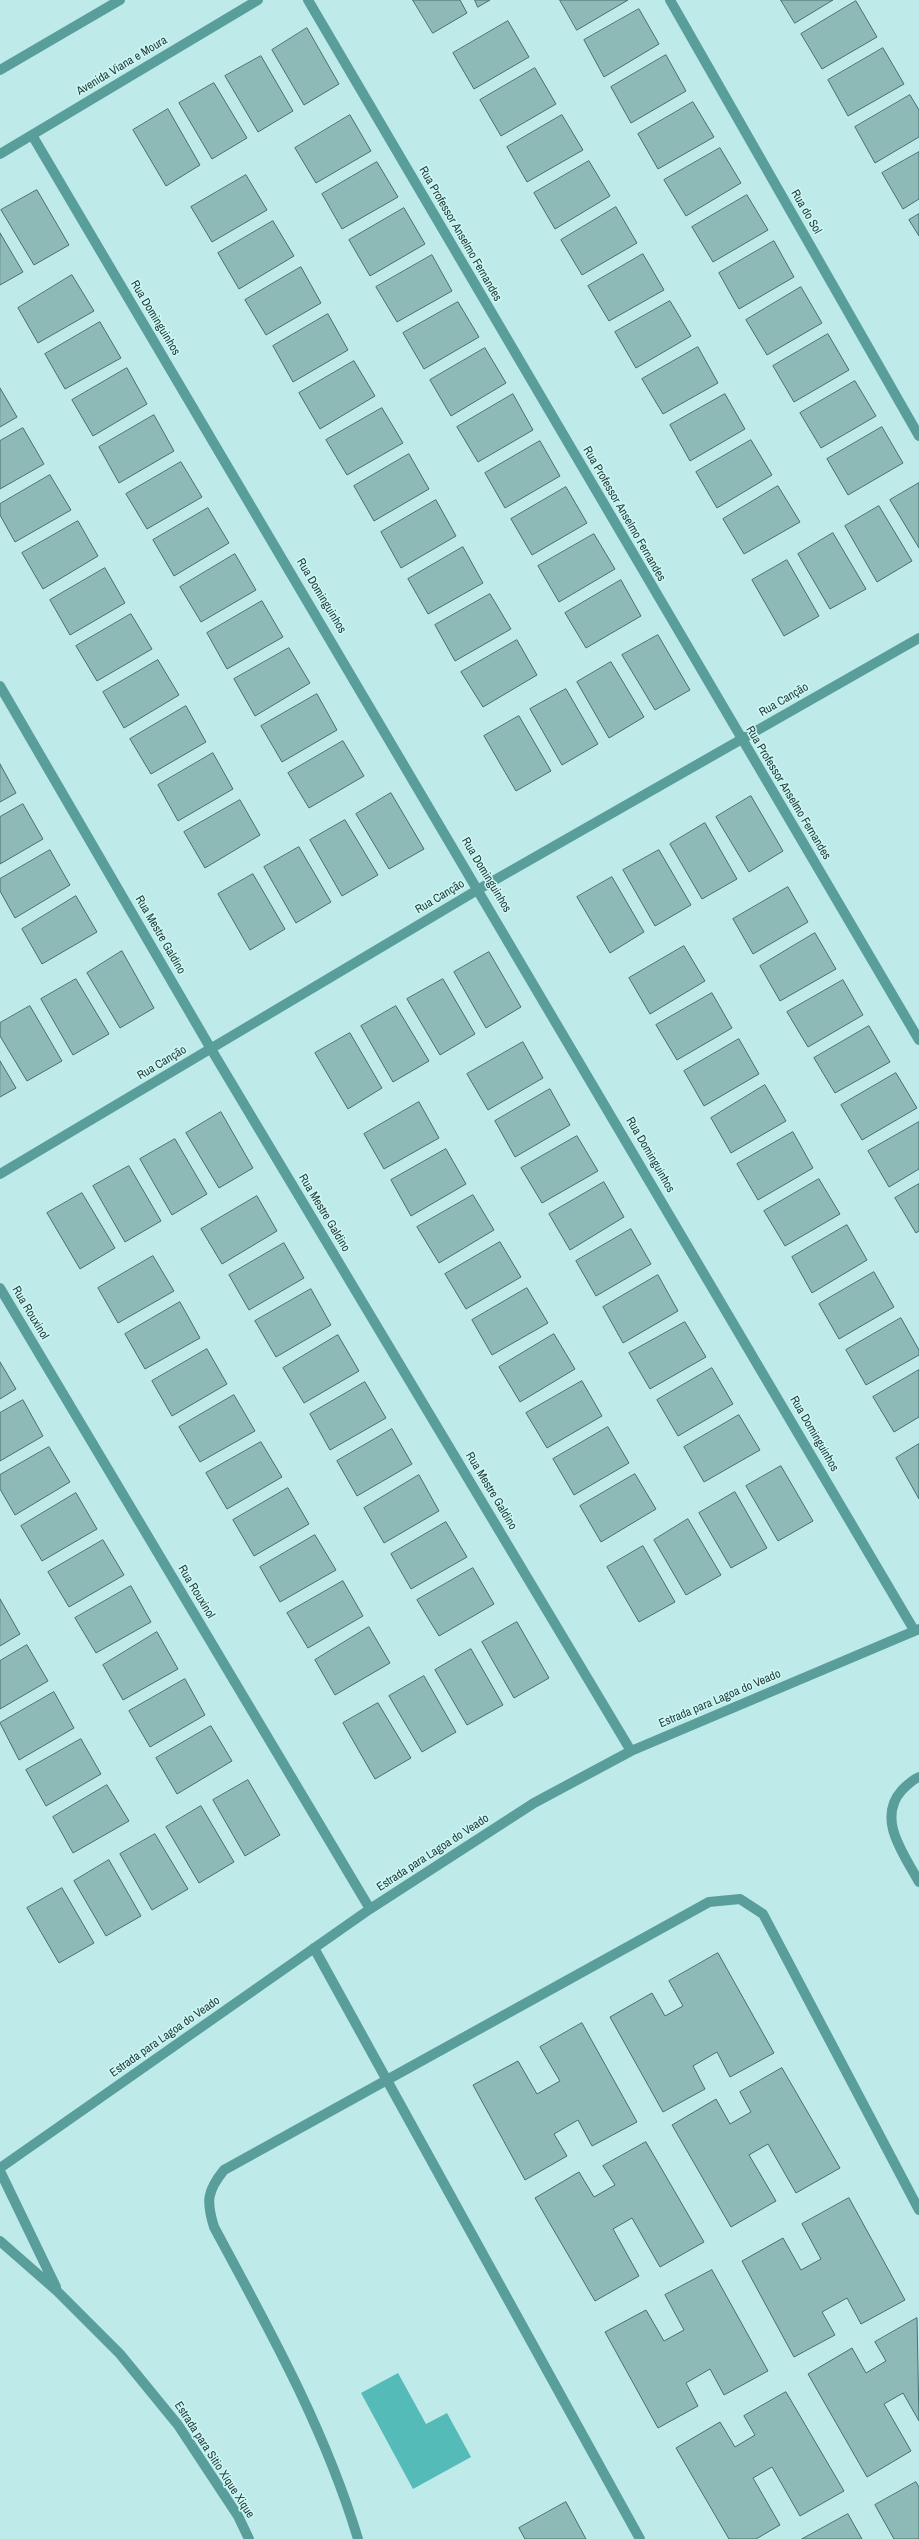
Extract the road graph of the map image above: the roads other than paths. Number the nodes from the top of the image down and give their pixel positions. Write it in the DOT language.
graph roads {
  1 [pos="120,0"];
  2 [pos="258,0"];
  3 [pos="308,0"];
  4 [pos="670,0"];
  5 [pos="0,70"];
  6 [pos="32,135"];
  7 [pos="0,154"];
  8 [pos="919,436"];
  9 [pos="919,638"];
  10 [pos="0,686"];
  11 [pos="741,740"];
  12 [pos="479,889"];
  13 [pos="919,1040"];
  14 [pos="211,1049"];
  15 [pos="0,1174"];
  16 [pos="0,1288"];
  17 [pos="917,1629"];
  18 [pos="631,1751"];
  19 [pos="919,1776"];
  20 [pos="919,1882"];
  21 [pos="370,1909"];
  22 [pos="314,1948"];
  23 [pos="387,2080"];
  24 [pos="0,2170"];
  25 [pos="919,2210"];
  26 [pos="0,2241"];
  27 [pos="57,2291"];
  28 [pos="248,2539"];
  29 [pos="358,2539"];
  30 [pos="640,2539"];
  1 -- 5 [label="street"];
  2 -- 6 [label="street, Avenida Viana e Moura"];
  3 -- 11 [label="street, Rua Professor Anselmo Fernandes"];
  4 -- 8 [label="street, Rua do Sol"];
  6 -- 7 [label="street, Avenida Viana e Moura"];
  6 -- 12 [label="street, Rua Dominguinhos"];
  9 -- 11 [label="street, Rua Canção"];
  10 -- 14 [label="street, Rua Mestre Galdino"];
  11 -- 12 [label="street, Rua Canção"];
  11 -- 13 [label="street, Rua Professor Anselmo Fernandes"];
  12 -- 14 [label="street, Rua Canção"];
  12 -- 17 [label="street, Rua Dominguinhos"];
  14 -- 15 [label="street, Rua Canção"];
  14 -- 18 [label="street, Rua Mestre Galdino"];
  16 -- 21 [label="street, Rua Rouxinol"];
  17 -- 18 [label="street, Estrada para Lagoa do Veado"];
  18 -- 21 [label="street, Estrada para Lagoa do Veado"];
  19 -- 20 [label="street"];
  21 -- 22 [label="street, Estrada para Lagoa do Veado"];
  22 -- 23 [label="street"];
  22 -- 24 [label="street, Estrada para Lagoa do Veado"];
  23 -- 25 [label="street"];
  23 -- 29 [label="street"];
  23 -- 30 [label="street"];
  24 -- 27 [label="street"];
  26 -- 27 [label="street, Estrada para Sitio Xique Xique"];
  27 -- 28 [label="street, Estrada para Sitio Xique Xique"];
}
